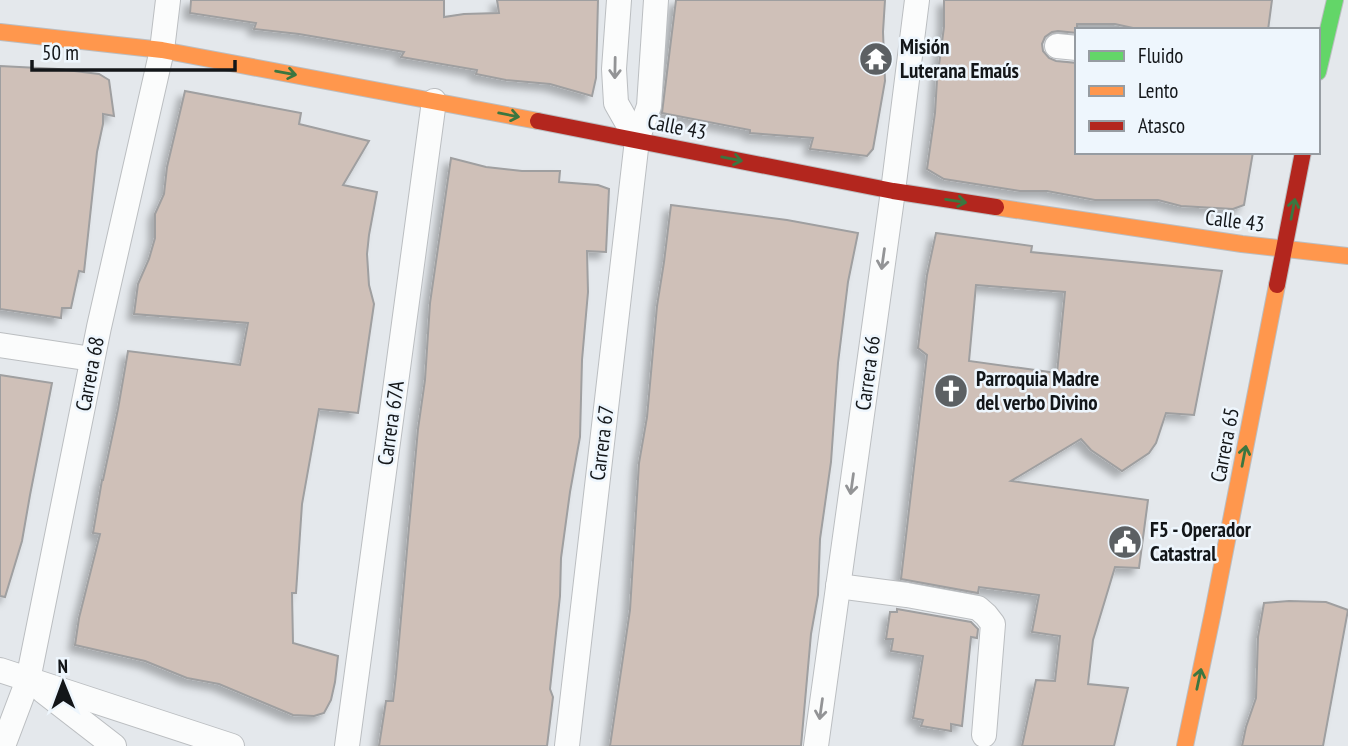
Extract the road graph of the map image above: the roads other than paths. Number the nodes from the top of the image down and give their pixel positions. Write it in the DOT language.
graph roads {
  1 [pos="168,0"];
  2 [pos="619,0"];
  3 [pos="656,0"];
  4 [pos="917,0"];
  5 [pos="1335,0"];
  6 [pos="0,32"];
  7 [pos="162,50"];
  8 [pos="1320,66"];
  9 [pos="435,101"];
  10 [pos="636,140"];
  11 [pos="1303,154"];
  12 [pos="893,191"];
  13 [pos="1285,248"];
  14 [pos="1348,256"];
  15 [pos="0,345"];
  16 [pos="92,359"];
  17 [pos="838,586"];
  18 [pos="0,670"];
  19 [pos="28,680"];
  20 [pos="984,735"];
  21 [pos="222,745"];
  22 [pos="3,746"];
  23 [pos="114,746"];
  24 [pos="347,746"];
  25 [pos="567,746"];
  26 [pos="816,746"];
  27 [pos="1185,746"];
  1 -- 7 [label="street, Carrera 68"];
  2 -- 10 [label="street, one-way"];
  3 -- 10 [label="street, Carrera 67"];
  4 -- 12 [label="street, Carrera 66"];
  5 -- 8 [label="street"];
  6 -- 7 [label="street, Calle 43"];
  7 -- 9 [label="street, Calle 43, one-way"];
  7 -- 16 [label="street, Carrera 68"];
  9 -- 10 [label="street, Calle 43, one-way"];
  9 -- 24 [label="street, Carrera 67A"];
  10 -- 12 [label="street, Calle 43, one-way"];
  10 -- 25 [label="street, Carrera 67"];
  13 -- 11 [label="street, Carrera 65, one-way"];
  12 -- 13 [label="street, Calle 43, one-way"];
  12 -- 17 [label="street, Carrera 66, one-way"];
  13 -- 14 [label="street, Calle 43"];
  27 -- 13 [label="street, Carrera 65, one-way"];
  15 -- 16 [label="street"];
  16 -- 19 [label="street, Carrera 68"];
  17 -- 20 [label="street"];
  17 -- 26 [label="street, Carrera 66, one-way"];
  18 -- 19 [label="street"];
  19 -- 21 [label="street"];
  19 -- 22 [label="street, Carrera 68"];
  19 -- 23 [label="street"];
}
